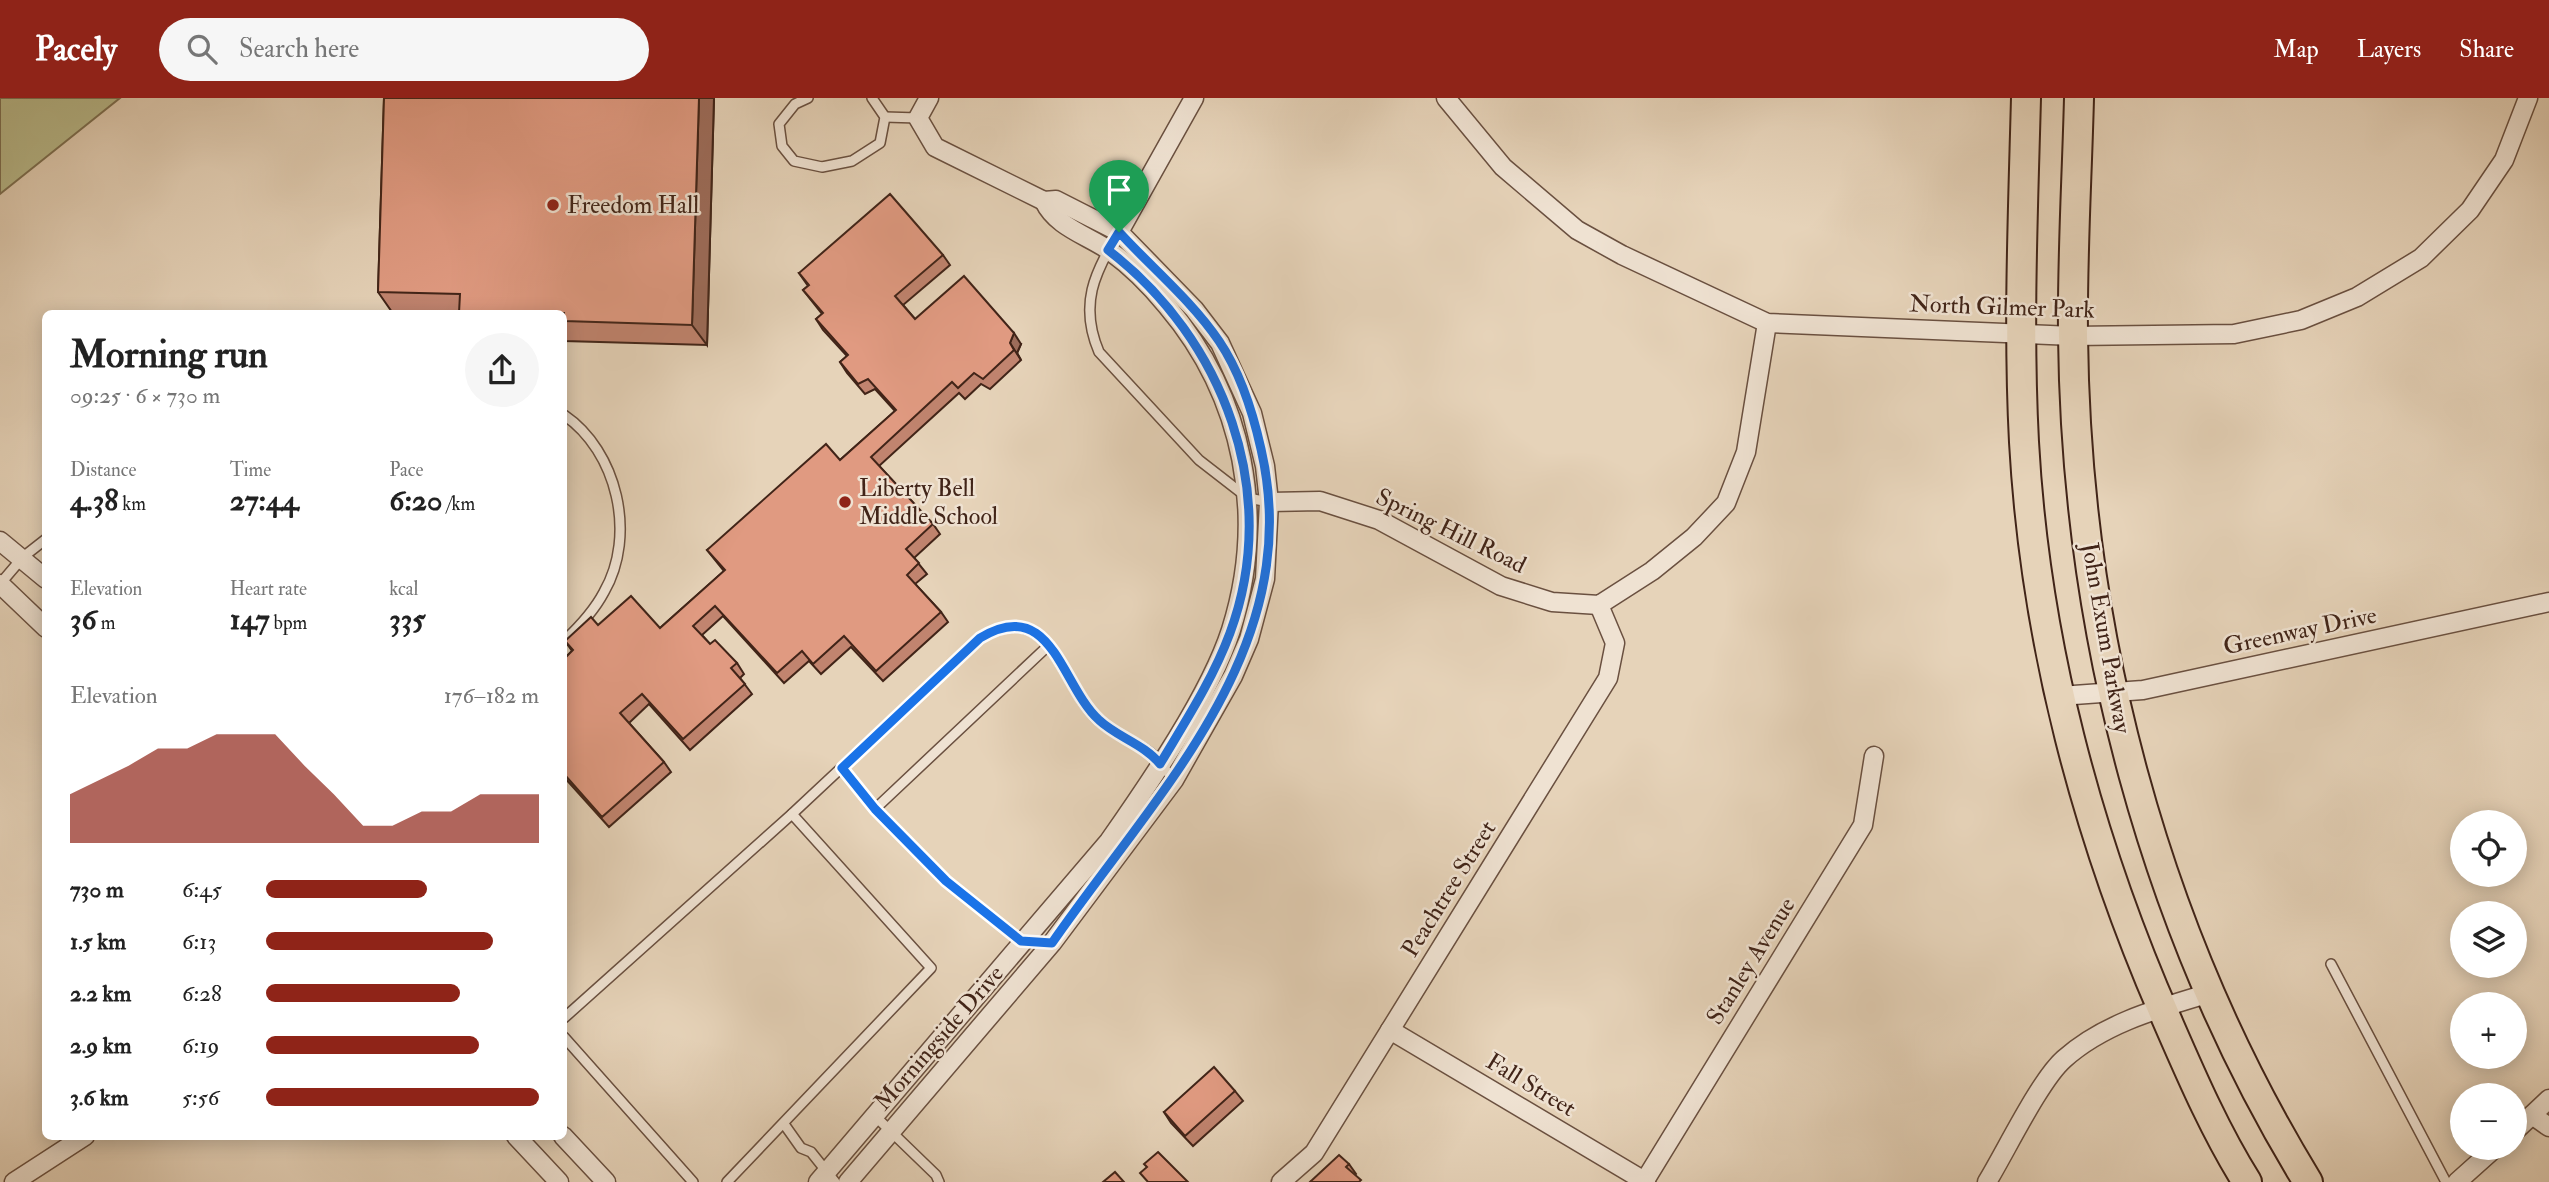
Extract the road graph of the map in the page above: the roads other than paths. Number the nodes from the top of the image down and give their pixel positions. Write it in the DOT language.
graph roads {
  1 [pos="808,98"];
  2 [pos="872,98"];
  3 [pos="929,98"];
  4 [pos="1194,98"];
  5 [pos="1446,98"];
  6 [pos="2026,98"];
  7 [pos="2079,98"];
  8 [pos="2528,98"];
  9 [pos="886,117"];
  10 [pos="918,118"];
  11 [pos="1044,201"];
  12 [pos="1119,232"];
  13 [pos="1108,250"];
  14 [pos="1767,323"];
  15 [pos="2021,332"];
  16 [pos="2073,335"];
  17 [pos="567,418"];
  18 [pos="1248,498"];
  19 [pos="1269,502"];
  20 [pos="0,541"];
  21 [pos="42,542"];
  22 [pos="23,557"];
  23 [pos="42,575"];
  24 [pos="0,584"];
  25 [pos="2549,602"];
  26 [pos="1599,605"];
  27 [pos="42,624"];
  28 [pos="567,638"];
  29 [pos="1049,645"];
  30 [pos="2111,692"];
  31 [pos="2060,696"];
  32 [pos="1874,756"];
  33 [pos="1160,764"];
  34 [pos="842,768"];
  35 [pos="1174,779"];
  36 [pos="875,809"];
  37 [pos="792,814"];
  38 [pos="1021,941"];
  39 [pos="1052,943"];
  40 [pos="2331,964"];
  41 [pos="2210,993"];
  42 [pos="2161,1008"];
  43 [pos="567,1014"];
  44 [pos="1391,1030"];
  45 [pos="567,1040"];
  46 [pos="2549,1099"];
  47 [pos="2532,1115"];
  48 [pos="876,1116"];
  49 [pos="2527,1119"];
  50 [pos="784,1124"];
  51 [pos="2549,1128"];
  52 [pos="892,1131"];
  53 [pos="567,1139"];
  54 [pos="79,1140"];
  55 [pos="520,1140"];
  56 [pos="2482,1160"];
  57 [pos="826,1179"];
  58 [pos="14,1182"];
  59 [pos="559,1182"];
  60 [pos="606,1182"];
  61 [pos="693,1182"];
  62 [pos="727,1182"];
  63 [pos="848,1182"];
  64 [pos="939,1182"];
  65 [pos="1281,1182"];
  66 [pos="1645,1182"];
  67 [pos="1987,1182"];
  68 [pos="2247,1182"];
  69 [pos="2308,1182"];
  70 [pos="2446,1182"];
  71 [pos="2457,1182"];
  1 -- 9 [label="lane"];
  2 -- 9 [label="lane"];
  3 -- 10 [label="street"];
  4 -- 12 [label="street"];
  5 -- 14 [label="street, North Gilmer Park"];
  6 -- 15 [label="main road"];
  7 -- 16 [label="main road, John Exum Parkway"];
  8 -- 16 [label="street, North Gilmer Park"];
  9 -- 10 [label="lane"];
  10 -- 11 [label="street"];
  11 -- 12 [label="street, Morningside Drive"];
  11 -- 13 [label="street, Morningside Drive"];
  12 -- 13 [label="lane"];
  12 -- 19 [label="street, Morningside Drive"];
  13 -- 18 [label="street, Morningside Drive"];
  13 -- 18 [label="lane"];
  14 -- 15 [label="street, North Gilmer Park"];
  14 -- 26 [label="street"];
  15 -- 16 [label="street, North Gilmer Park"];
  15 -- 31 [label="main road"];
  16 -- 30 [label="main road, John Exum Parkway"];
  17 -- 28 [label="lane"];
  18 -- 19 [label="lane"];
  18 -- 33 [label="street, Morningside Drive"];
  19 -- 26 [label="street, Spring Hill Road"];
  19 -- 35 [label="street, Morningside Drive"];
  20 -- 22 [label="street"];
  21 -- 22 [label="lane"];
  22 -- 23 [label="street"];
  22 -- 24 [label="lane"];
  24 -- 27 [label="street"];
  25 -- 30 [label="street, Greenway Drive"];
  26 -- 44 [label="street, Peachtree Street"];
  29 -- 33 [label="lane"];
  29 -- 34 [label="lane"];
  29 -- 36 [label="lane"];
  30 -- 31 [label="street, Greenway Drive"];
  30 -- 41 [label="main road, John Exum Parkway"];
  31 -- 42 [label="main road"];
  32 -- 66 [label="street, Stanley Avenue"];
  33 -- 35 [label="lane"];
  33 -- 38 [label="street, Morningside Drive"];
  34 -- 36 [label="lane"];
  34 -- 37 [label="lane"];
  35 -- 39 [label="street, Morningside Drive"];
  36 -- 38 [label="lane"];
  37 -- 43 [label="lane"];
  37 -- 50 [label="lane"];
  38 -- 39 [label="lane"];
  38 -- 48 [label="street, Morningside Drive"];
  39 -- 52 [label="street, Morningside Drive"];
  40 -- 70 [label="lane"];
  41 -- 42 [label="street"];
  41 -- 69 [label="main road, John Exum Parkway"];
  42 -- 67 [label="street"];
  42 -- 68 [label="main road"];
  44 -- 65 [label="street, Peachtree Street"];
  44 -- 66 [label="street, Fall Street"];
  45 -- 61 [label="lane"];
  46 -- 47 [label="street"];
  47 -- 49 [label="street"];
  47 -- 51 [label="street"];
  48 -- 52 [label="lane"];
  48 -- 57 [label="street, Morningside Drive"];
  50 -- 57 [label="lane"];
  50 -- 62 [label="lane"];
  52 -- 63 [label="street, Morningside Drive"];
  52 -- 64 [label="lane"];
  53 -- 60 [label="street"];
  54 -- 58 [label="street"];
  55 -- 59 [label="street"];
  56 -- 71 [label="street"];
}
